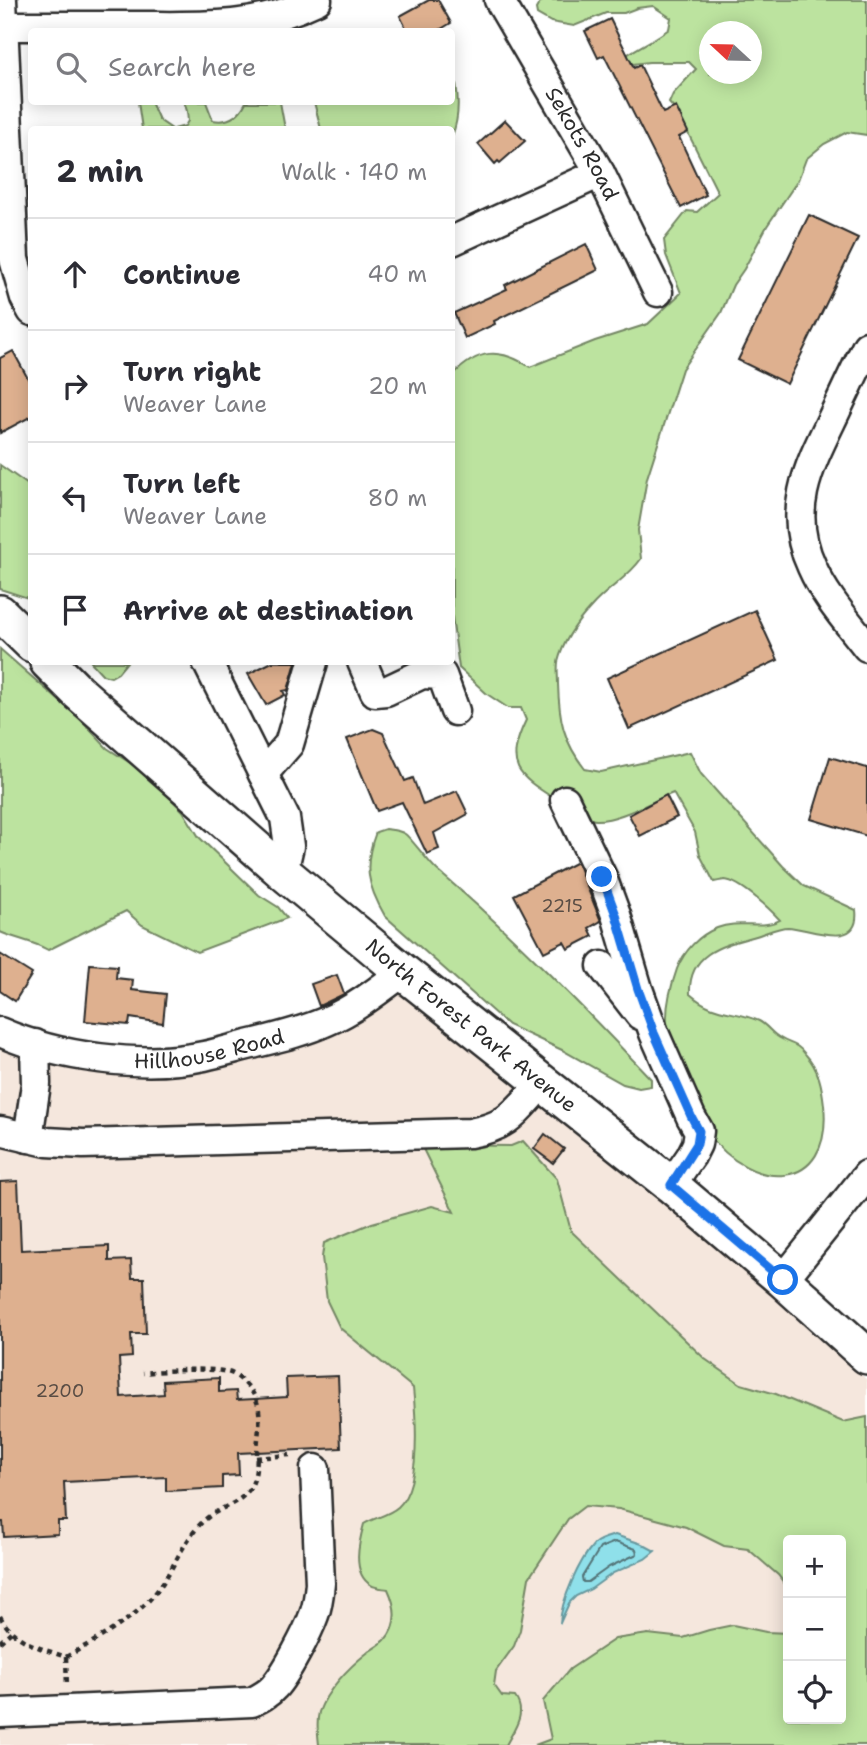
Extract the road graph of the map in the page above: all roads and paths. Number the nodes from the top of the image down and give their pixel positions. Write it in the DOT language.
graph roads {
  1 [pos="317,0"];
  2 [pos="499,0"];
  3 [pos="3,13"];
  4 [pos="600,173"];
  5 [pos="455,240"];
  6 [pos="15,255"];
  7 [pos="658,292"];
  8 [pos="28,304"];
  9 [pos="867,346"];
  10 [pos="0,612"];
  11 [pos="0,634"];
  12 [pos="28,641"];
  13 [pos="867,647"];
  14 [pos="28,654"];
  15 [pos="41,665"];
  16 [pos="51,665"];
  17 [pos="208,665"];
  18 [pos="312,665"];
  19 [pos="363,665"];
  20 [pos="78,691"];
  21 [pos="455,711"];
  22 [pos="263,774"];
  23 [pos="565,800"];
  24 [pos="284,872"];
  25 [pos="602,966"];
  26 [pos="403,972"];
  27 [pos="0,1032"];
  28 [pos="654,1033"];
  29 [pos="35,1044"];
  30 [pos="542,1083"];
  31 [pos="0,1131"];
  32 [pos="28,1138"];
  33 [pos="867,1175"];
  34 [pos="671,1185"];
  35 [pos="783,1280"];
  36 [pos="867,1356"];
  37 [pos="142,1373"];
  38 [pos="290,1454"];
  39 [pos="256,1458"];
  40 [pos="316,1469"];
  41 [pos="0,1616"];
  42 [pos="12,1632"];
  43 [pos="0,1642"];
  44 [pos="66,1657"];
  45 [pos="68,1696"];
  46 [pos="0,1713"];
  1 -- 3 [label="street"];
  2 -- 4 [label="street, Sekots Road"];
  3 -- 6 [label="street"];
  4 -- 5 [label="street"];
  4 -- 7 [label="street, Sekots Road"];
  6 -- 8 [label="street"];
  9 -- 13 [label="street"];
  10 -- 12 [label="main road"];
  11 -- 14 [label="main road"];
  15 -- 20 [label="main road, North Forest Park Avenue"];
  16 -- 20 [label="main road, North Forest Park Avenue"];
  17 -- 22 [label="street"];
  18 -- 22 [label="street"];
  19 -- 21 [label="street"];
  20 -- 24 [label="main road, North Forest Park Avenue"];
  22 -- 24 [label="street"];
  23 -- 28 [label="street"];
  24 -- 26 [label="main road, North Forest Park Avenue"];
  25 -- 28 [label="street"];
  26 -- 29 [label="street, Hillhouse Road"];
  26 -- 30 [label="main road, North Forest Park Avenue"];
  27 -- 29 [label="street, Hillhouse Road"];
  28 -- 34 [label="street"];
  29 -- 32 [label="street"];
  30 -- 32 [label="street"];
  30 -- 34 [label="main road, North Forest Park Avenue"];
  31 -- 32 [label="street"];
  33 -- 35 [label="street"];
  34 -- 35 [label="main road, North Forest Park Avenue"];
  35 -- 36 [label="main road, North Forest Park Avenue"];
  37 -- 39 [label="path"];
  38 -- 39 [label="path"];
  39 -- 44 [label="path"];
  40 -- 46 [label="street"];
  41 -- 42 [label="path"];
  42 -- 43 [label="path"];
  42 -- 44 [label="path"];
  44 -- 45 [label="path"];
}
